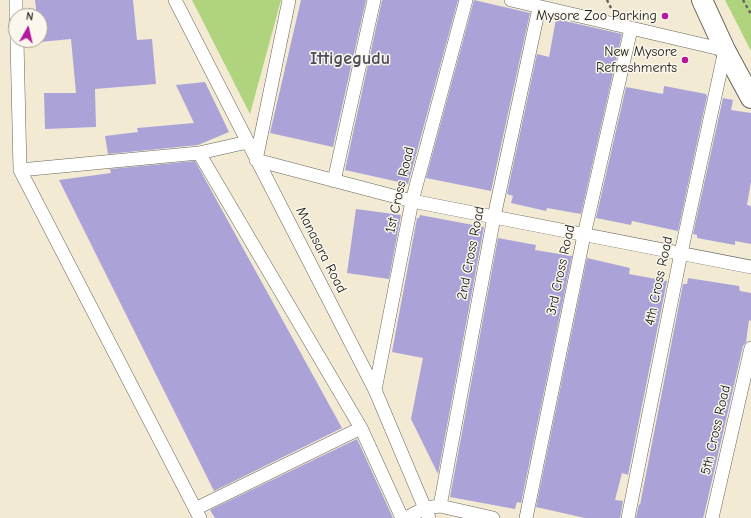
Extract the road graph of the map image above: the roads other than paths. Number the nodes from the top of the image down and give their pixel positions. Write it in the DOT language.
graph roads {
  1 [pos="175,0"];
  2 [pos="289,0"];
  3 [pos="374,0"];
  4 [pos="466,0"];
  5 [pos="511,0"];
  6 [pos="702,0"];
  7 [pos="539,8"];
  8 [pos="631,29"];
  9 [pos="17,48"];
  10 [pos="725,50"];
  11 [pos="751,98"];
  12 [pos="248,142"];
  13 [pos="199,153"];
  14 [pos="256,160"];
  15 [pos="20,170"];
  16 [pos="334,181"];
  17 [pos="412,201"];
  18 [pos="494,217"];
  19 [pos="584,236"];
  20 [pos="681,254"];
  21 [pos="751,267"];
  22 [pos="751,348"];
  23 [pos="375,390"];
  24 [pos="360,428"];
  25 [pos="440,506"];
  26 [pos="197,513"];
  27 [pos="427,513"];
  28 [pos="402,518"];
  29 [pos="406,518"];
  30 [pos="493,518"];
  31 [pos="526,518"];
  32 [pos="628,518"];
  33 [pos="712,518"];
  1 -- 12 [label="street, Manasara Road"];
  2 -- 14 [label="street"];
  3 -- 16 [label="street"];
  4 -- 17 [label="street, 1st Cross Road"];
  5 -- 7 [label="street"];
  6 -- 10 [label="main road"];
  7 -- 8 [label="street"];
  7 -- 18 [label="street, 2nd Cross Road"];
  8 -- 10 [label="street"];
  8 -- 19 [label="street, 3rd Cross Road"];
  9 -- 15 [label="street"];
  10 -- 11 [label="main road"];
  10 -- 20 [label="street, 4th Cross Road"];
  12 -- 13 [label="street"];
  12 -- 14 [label="street, Manasara Road"];
  13 -- 15 [label="street"];
  13 -- 24 [label="street"];
  14 -- 16 [label="street"];
  14 -- 23 [label="street, Manasara Road"];
  15 -- 26 [label="street"];
  16 -- 17 [label="street"];
  17 -- 18 [label="street"];
  17 -- 23 [label="street, 1st Cross Road"];
  18 -- 19 [label="street"];
  18 -- 25 [label="street, 2nd Cross Road"];
  19 -- 20 [label="street"];
  19 -- 31 [label="street, 3rd Cross Road"];
  20 -- 21 [label="street"];
  20 -- 32 [label="street, 4th Cross Road"];
  22 -- 33 [label="street, 5th Cross Road"];
  23 -- 27 [label="street, Manasara Road"];
  24 -- 26 [label="street"];
  24 -- 28 [label="street"];
  25 -- 27 [label="street"];
  25 -- 30 [label="street"];
  27 -- 29 [label="street"];
}
